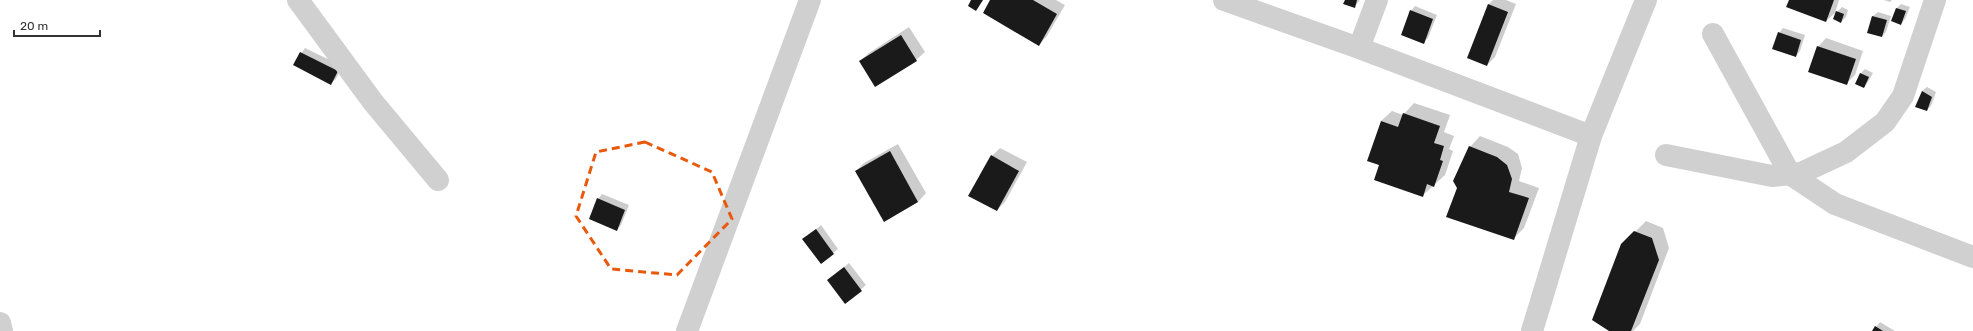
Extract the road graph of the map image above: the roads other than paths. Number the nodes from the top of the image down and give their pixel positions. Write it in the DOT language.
graph roads {
  1 [pos="298,0"];
  2 [pos="810,0"];
  3 [pos="1224,0"];
  4 [pos="1377,0"];
  5 [pos="1646,0"];
  6 [pos="1935,0"];
  7 [pos="1713,34"];
  8 [pos="1359,48"];
  9 [pos="1591,136"];
  10 [pos="1666,155"];
  11 [pos="1790,174"];
  12 [pos="438,180"];
  13 [pos="1973,257"];
  14 [pos="0,324"];
  15 [pos="2,331"];
  16 [pos="687,331"];
  17 [pos="1532,331"];
  1 -- 12 [label="street"];
  2 -- 16 [label="street"];
  3 -- 8 [label="street"];
  4 -- 8 [label="street"];
  5 -- 9 [label="street"];
  6 -- 11 [label="street"];
  7 -- 11 [label="street"];
  8 -- 9 [label="street"];
  9 -- 17 [label="street"];
  10 -- 11 [label="street"];
  11 -- 13 [label="street"];
  14 -- 15 [label="street"];
}
